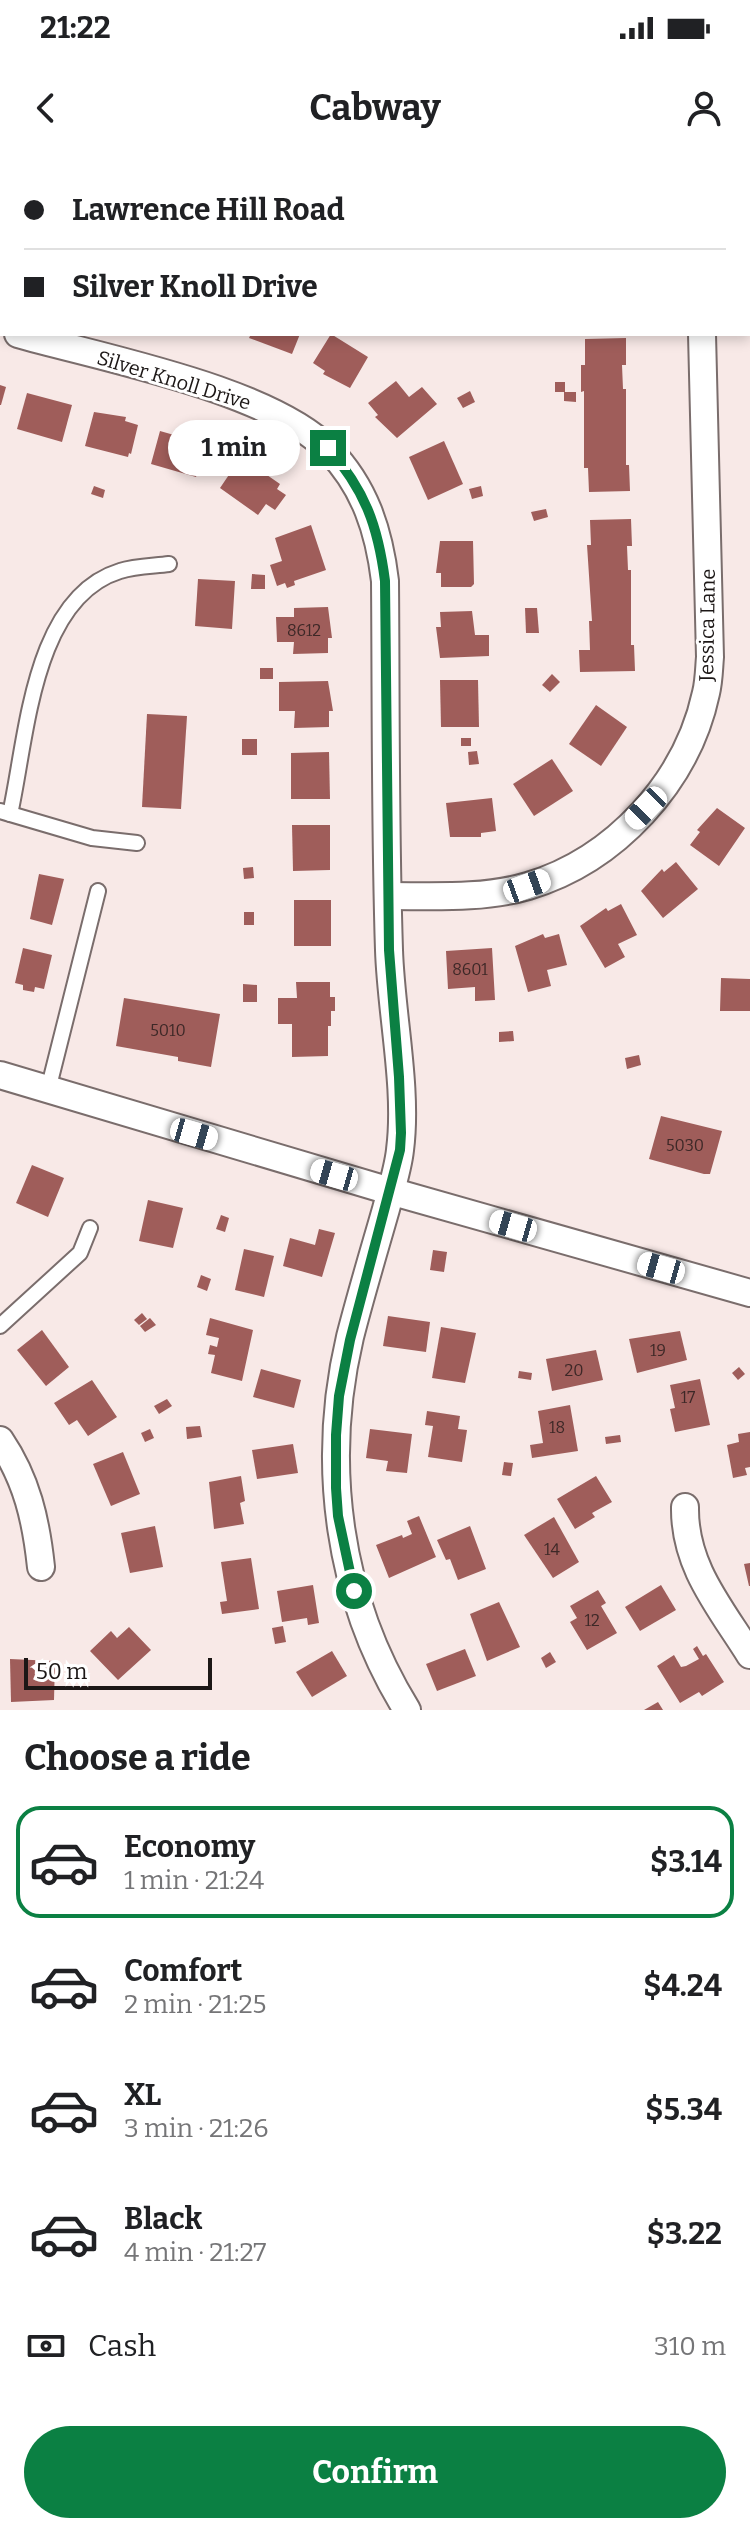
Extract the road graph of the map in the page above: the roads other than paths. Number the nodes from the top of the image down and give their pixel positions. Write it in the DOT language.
graph roads {
  1 [pos="28,336"];
  2 [pos="702,336"];
  3 [pos="169,564"];
  4 [pos="5,812"];
  5 [pos="137,843"];
  6 [pos="98,891"];
  7 [pos="389,896"];
  8 [pos="0,1075"];
  9 [pos="48,1090"];
  10 [pos="390,1191"];
  11 [pos="90,1228"];
  12 [pos="750,1293"];
  13 [pos="0,1326"];
  14 [pos="0,1440"];
  15 [pos="685,1507"];
  16 [pos="41,1567"];
  17 [pos="750,1655"];
  18 [pos="407,1710"];
  1 -- 7 [label="street, Silver Knoll Drive"];
  2 -- 7 [label="street, Jessica Lane"];
  3 -- 4 [label="lane"];
  4 -- 5 [label="lane"];
  6 -- 9 [label="lane"];
  7 -- 10 [label="street, Silver Knoll Drive"];
  8 -- 9 [label="street"];
  9 -- 10 [label="street"];
  10 -- 12 [label="street"];
  10 -- 18 [label="street, Silver Knoll Drive"];
  11 -- 13 [label="lane"];
  14 -- 16 [label="street"];
  15 -- 17 [label="street"];
}
